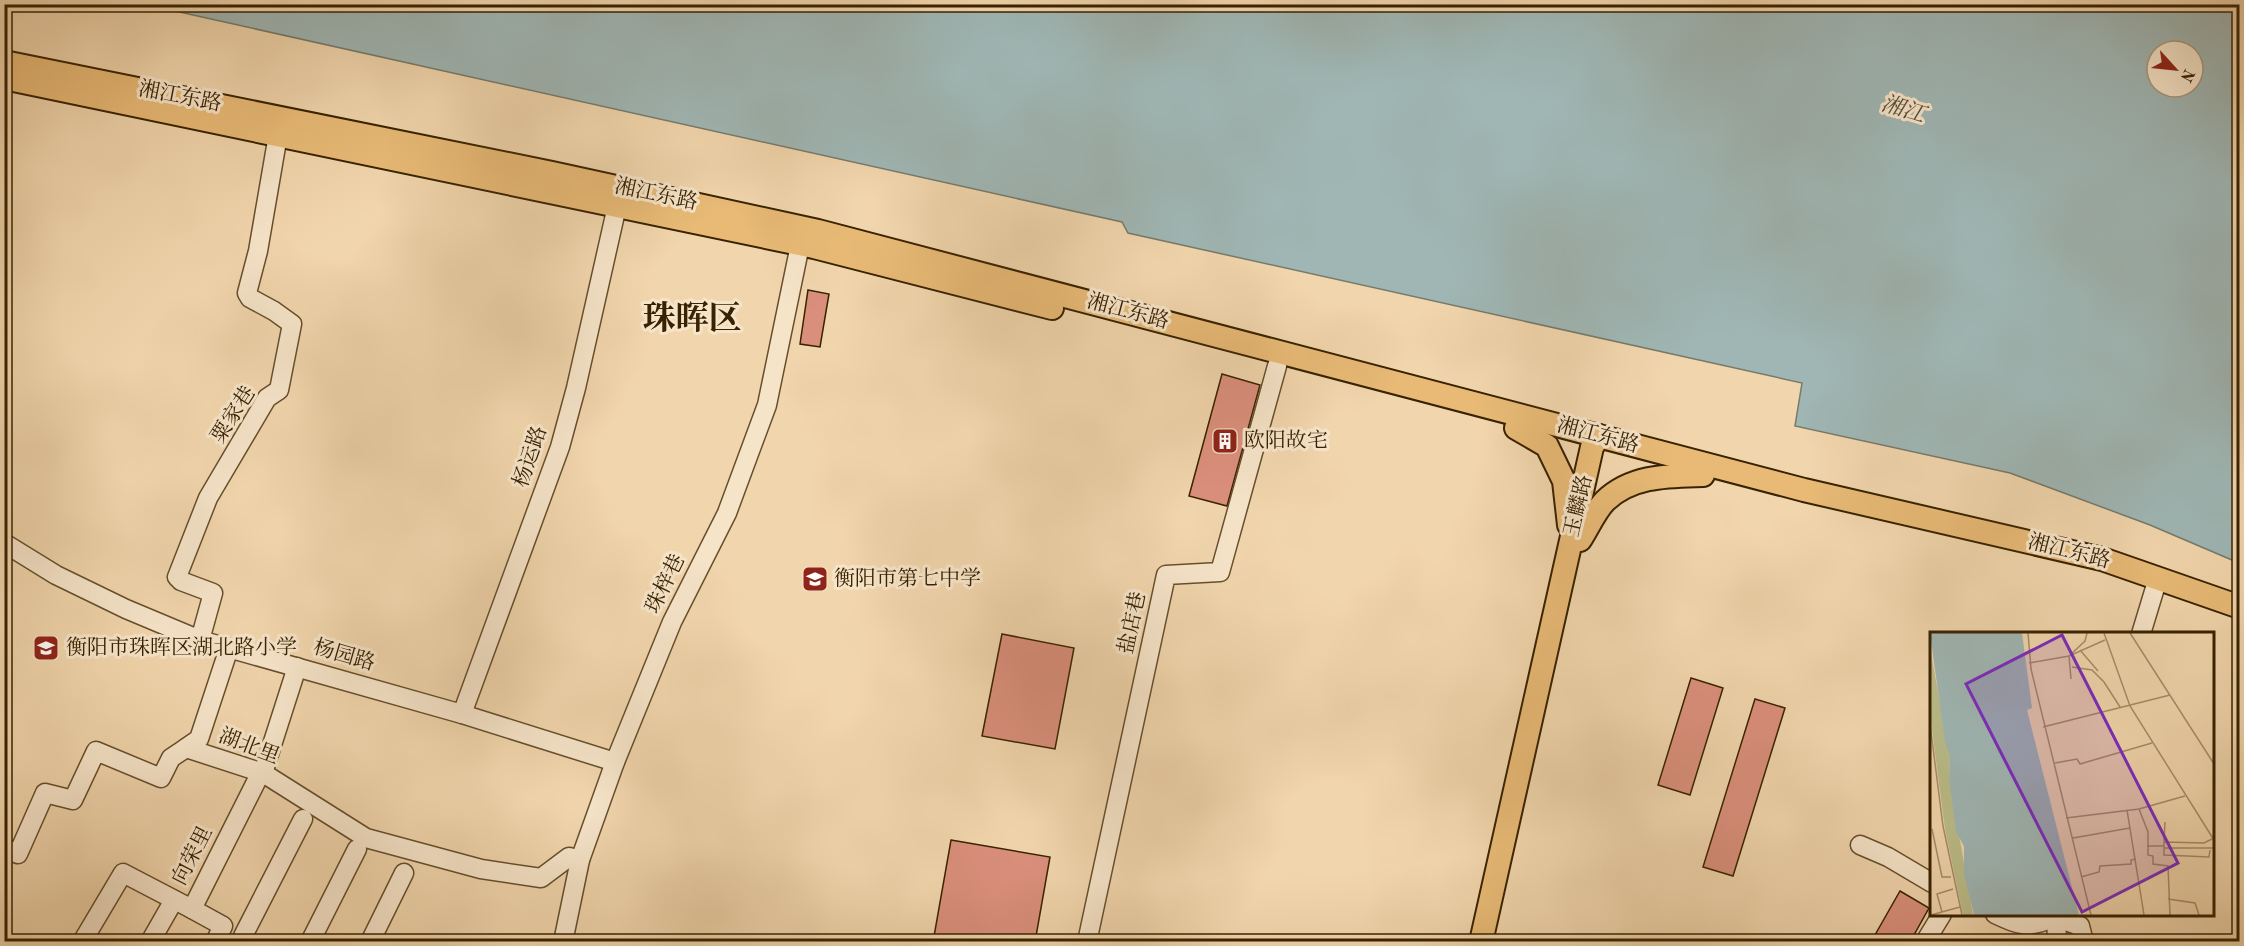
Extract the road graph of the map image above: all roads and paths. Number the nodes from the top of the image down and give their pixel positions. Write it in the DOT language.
graph roads {
  1 [pos="4,62"];
  2 [pos="4,78"];
  3 [pos="278,135"];
  4 [pos="617,206"];
  5 [pos="800,244"];
  6 [pos="1277,366"];
  7 [pos="1516,428"];
  8 [pos="1597,444"];
  9 [pos="1703,475"];
  10 [pos="1576,541"];
  11 [pos="4,543"];
  12 [pos="2157,584"];
  13 [pos="2240,607"];
  14 [pos="2240,619"];
  15 [pos="2142,632"];
  16 [pos="200,639"];
  17 [pos="229,648"];
  18 [pos="297,667"];
  19 [pos="462,714"];
  20 [pos="186,748"];
  21 [pos="615,762"];
  22 [pos="261,775"];
  23 [pos="303,819"];
  24 [pos="1860,845"];
  25 [pos="4,848"];
  26 [pos="357,849"];
  27 [pos="580,860"];
  28 [pos="404,873"];
  29 [pos="1930,882"];
  30 [pos="174,900"];
  31 [pos="192,909"];
  32 [pos="1941,916"];
  33 [pos="1997,916"];
  34 [pos="2055,916"];
  35 [pos="219,934"];
  36 [pos="248,939"];
  37 [pos="82,942"];
  38 [pos="150,942"];
  39 [pos="310,942"];
  40 [pos="370,942"];
  41 [pos="563,942"];
  42 [pos="1087,942"];
  43 [pos="1481,942"];
  44 [pos="1491,942"];
  45 [pos="1925,942"];
  46 [pos="2057,942"];
  47 [pos="2084,942"];
  1 -- 8 [label="main road, 湘江东路"];
  2 -- 3 [label="main road, 湘江东路"];
  3 -- 4 [label="main road, 湘江东路"];
  3 -- 16 [label="street, 粟家巷"];
  4 -- 5 [label="main road, 湘江东路"];
  4 -- 19 [label="street, 杨运路"];
  5 -- 6 [label="main road, 湘江东路"];
  5 -- 21 [label="street, 珠梓巷"];
  6 -- 7 [label="main road, 湘江东路"];
  6 -- 42 [label="street, 盐店巷"];
  7 -- 8 [label="main road, 湘江东路"];
  7 -- 10 [label="main road"];
  8 -- 9 [label="main road, 湘江东路"];
  8 -- 10 [label="main road, 玉麟路"];
  8 -- 12 [label="main road, 湘江东路"];
  9 -- 10 [label="main road"];
  9 -- 12 [label="main road, 湘江东路"];
  10 -- 43 [label="main road, 玉麟路"];
  10 -- 44 [label="main road, 玉麟路"];
  11 -- 16 [label="street, 杨园路"];
  12 -- 13 [label="main road, 湘江东路"];
  12 -- 14 [label="main road, 湘江东路"];
  12 -- 15 [label="street"];
  16 -- 17 [label="street, 杨园路"];
  17 -- 18 [label="street, 杨园路"];
  17 -- 20 [label="street"];
  18 -- 19 [label="street, 杨园路"];
  18 -- 22 [label="street, 向荣里"];
  19 -- 21 [label="street, 杨园路"];
  20 -- 22 [label="street, 湖北里"];
  20 -- 25 [label="street, 湖北里"];
  21 -- 27 [label="street, 珠梓巷"];
  22 -- 27 [label="street, 湖北里"];
  22 -- 31 [label="street, 向荣里"];
  23 -- 36 [label="street"];
  24 -- 29 [label="street"];
  26 -- 39 [label="street"];
  27 -- 41 [label="street, 珠梓巷"];
  28 -- 40 [label="street"];
  30 -- 31 [label="street"];
  30 -- 37 [label="street"];
  30 -- 38 [label="street"];
  31 -- 35 [label="street, 向荣里"];
  32 -- 45 [label="street"];
  33 -- 34 [label="street"];
  34 -- 46 [label="street"];
  34 -- 47 [label="street"];
  35 -- 36 [label="street, 向荣里"];
}
